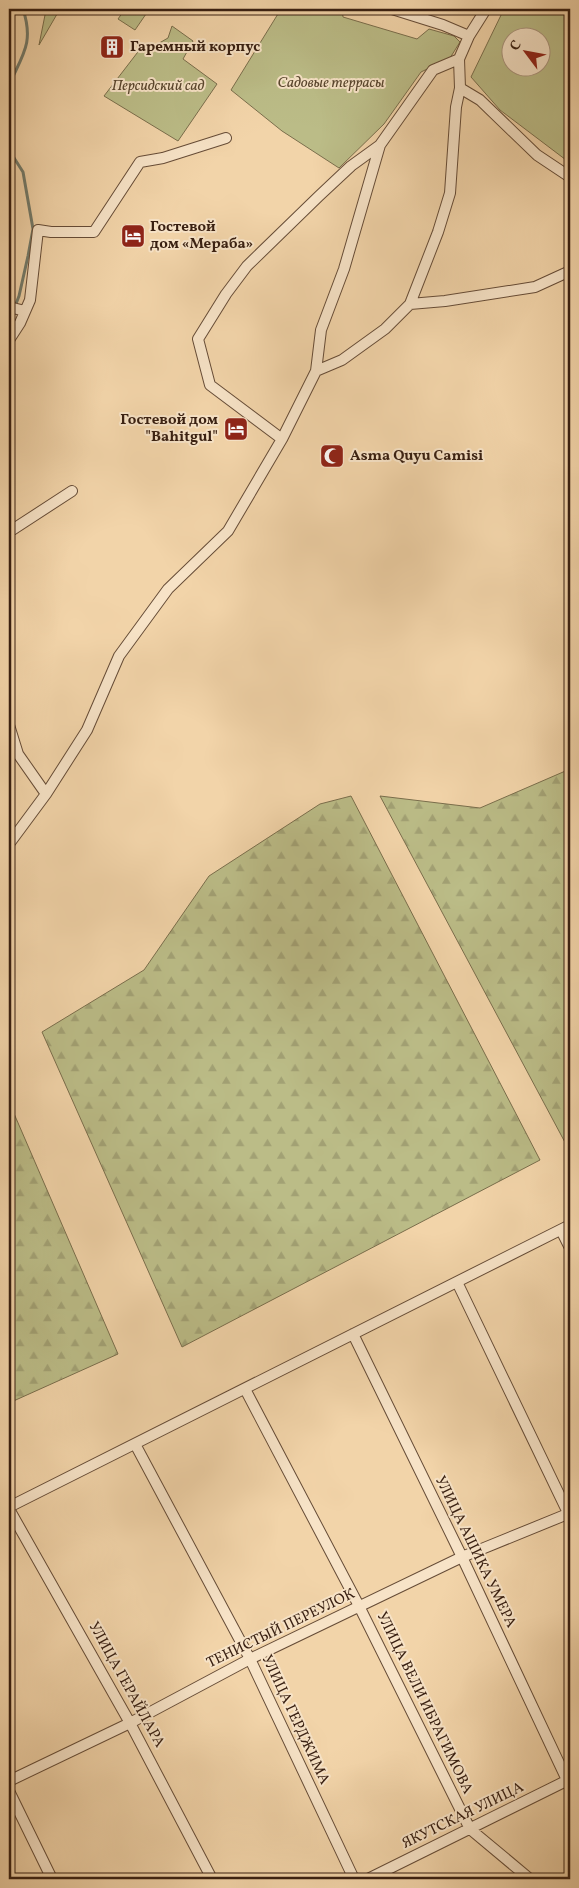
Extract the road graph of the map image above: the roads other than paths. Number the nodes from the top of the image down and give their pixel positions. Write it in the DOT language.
graph roads {
  1 [pos="392,9"];
  2 [pos="486,9"];
  3 [pos="469,36"];
  4 [pos="459,59"];
  5 [pos="460,88"];
  6 [pos="226,138"];
  7 [pos="380,145"];
  8 [pos="570,177"];
  9 [pos="570,271"];
  10 [pos="410,304"];
  11 [pos="16,308"];
  12 [pos="9,340"];
  13 [pos="316,371"];
  14 [pos="282,439"];
  15 [pos="72,491"];
  16 [pos="9,532"];
  17 [pos="9,724"];
  18 [pos="13,756"];
  19 [pos="46,794"];
  20 [pos="9,844"];
  21 [pos="566,1228"];
  22 [pos="570,1248"];
  23 [pos="457,1282"];
  24 [pos="353,1334"];
  25 [pos="245,1389"];
  26 [pos="135,1444"];
  27 [pos="9,1508"];
  28 [pos="570,1514"];
  29 [pos="462,1557"];
  30 [pos="360,1606"];
  31 [pos="250,1659"];
  32 [pos="130,1723"];
  33 [pos="569,1781"];
  34 [pos="9,1782"];
  35 [pos="9,1791"];
  36 [pos="470,1829"];
  37 [pos="52,1879"];
  38 [pos="212,1879"];
  39 [pos="354,1879"];
  40 [pos="368,1879"];
  41 [pos="530,1879"];
  1 -- 3 [label="street"];
  2 -- 3 [label="street"];
  3 -- 4 [label="street"];
  4 -- 5 [label="street"];
  4 -- 7 [label="street"];
  5 -- 8 [label="street"];
  5 -- 10 [label="street"];
  6 -- 11 [label="street"];
  7 -- 13 [label="street"];
  7 -- 14 [label="street"];
  9 -- 10 [label="street"];
  10 -- 13 [label="street"];
  11 -- 12 [label="street"];
  13 -- 14 [label="street"];
  14 -- 19 [label="street"];
  15 -- 16 [label="street"];
  17 -- 18 [label="street"];
  18 -- 19 [label="street"];
  19 -- 20 [label="street"];
  21 -- 22 [label="street"];
  21 -- 23 [label="street"];
  23 -- 24 [label="street"];
  23 -- 28 [label="street"];
  24 -- 25 [label="street"];
  24 -- 29 [label="street, УЛИЦА АШИКА УМЕРА"];
  25 -- 26 [label="street"];
  25 -- 30 [label="street, УЛИЦА ВЕЛИ ИБРАГИМОВА"];
  26 -- 27 [label="street"];
  26 -- 31 [label="street, УЛИЦА ГЕРДЖИМА"];
  27 -- 32 [label="street, УЛИЦА ГЕРАЙЛАРА"];
  28 -- 29 [label="street, ТЕНИСТЫЙ ПЕРЕУЛОК"];
  29 -- 30 [label="street, ТЕНИСТЫЙ ПЕРЕУЛОК"];
  29 -- 33 [label="street, УЛИЦА АШИКА УМЕРА"];
  30 -- 31 [label="street, ТЕНИСТЫЙ ПЕРЕУЛОК"];
  30 -- 36 [label="street, УЛИЦА ВЕЛИ ИБРАГИМОВА"];
  31 -- 32 [label="street, ТЕНИСТЫЙ ПЕРЕУЛОК"];
  31 -- 39 [label="street, УЛИЦА ГЕРДЖИМА"];
  32 -- 34 [label="street, ТЕНИСТЫЙ ПЕРЕУЛОК"];
  32 -- 38 [label="street, УЛИЦА ГЕРАЙЛАРА"];
  33 -- 36 [label="street, ЯКУТСКАЯ УЛИЦА"];
  35 -- 37 [label="street"];
  36 -- 40 [label="street, ЯКУТСКАЯ УЛИЦА"];
  36 -- 41 [label="street, УЛИЦА ВЕЛИ ИБРАГИМОВА"];
}
